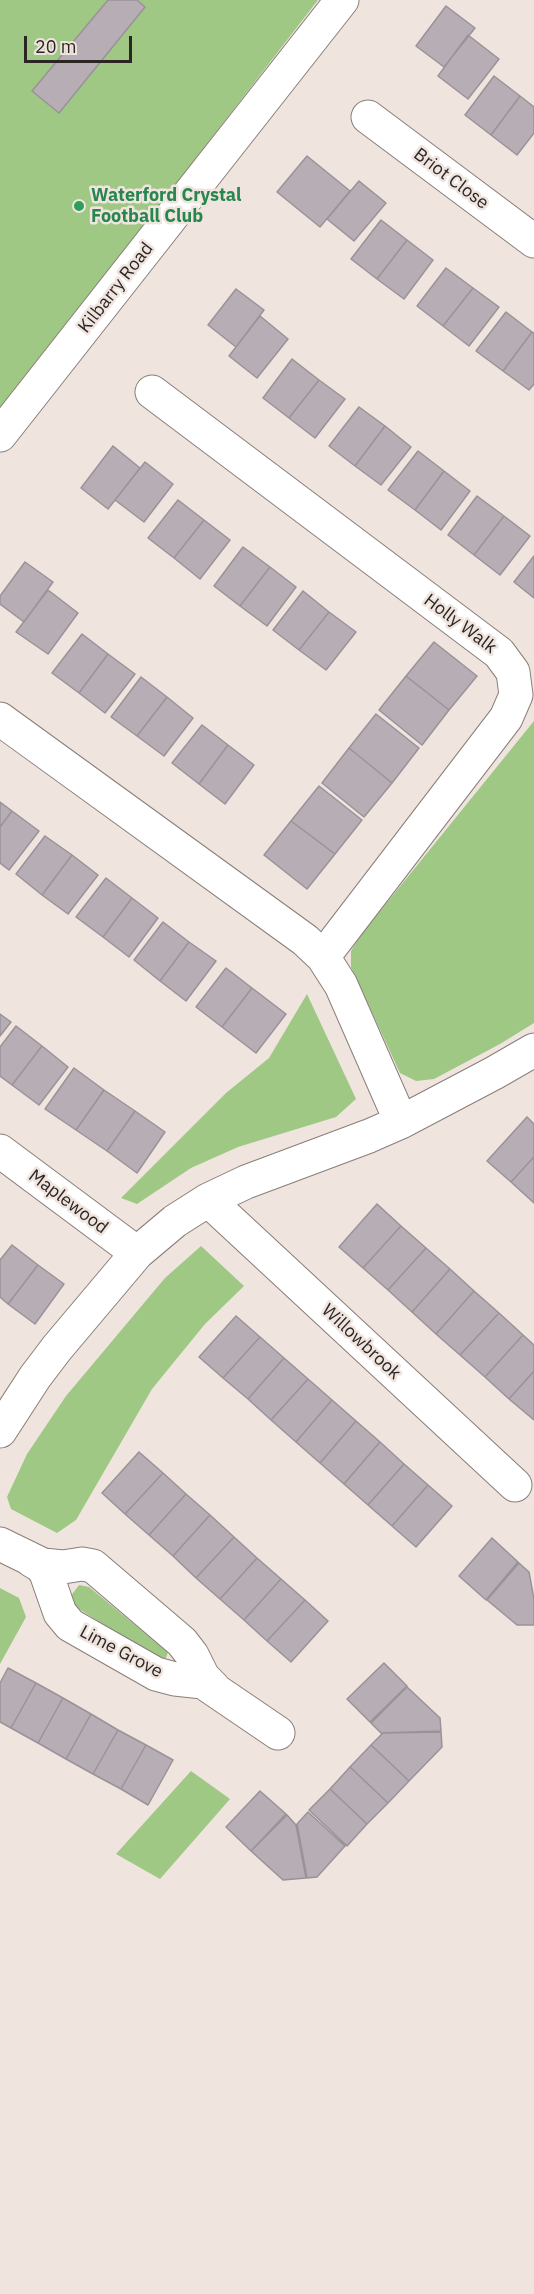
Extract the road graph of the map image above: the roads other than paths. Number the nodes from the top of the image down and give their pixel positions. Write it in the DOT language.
graph roads {
  1 [pos="342,0"];
  2 [pos="368,117"];
  3 [pos="534,242"];
  4 [pos="152,392"];
  5 [pos="0,435"];
  6 [pos="0,719"];
  7 [pos="323,957"];
  8 [pos="534,1050"];
  9 [pos="401,1122"];
  10 [pos="0,1151"];
  11 [pos="208,1200"];
  12 [pos="137,1253"];
  13 [pos="0,1431"];
  14 [pos="515,1485"];
  15 [pos="0,1544"];
  16 [pos="31,1560"];
  17 [pos="213,1687"];
  18 [pos="278,1733"];
  1 -- 5 [label="street, Kilbarry Road"];
  2 -- 3 [label="street, Briot Close"];
  4 -- 7 [label="street, Holly Walk"];
  6 -- 7 [label="street"];
  7 -- 9 [label="street"];
  8 -- 9 [label="street"];
  9 -- 11 [label="street"];
  10 -- 12 [label="street, Maplewood"];
  11 -- 12 [label="street"];
  11 -- 14 [label="street, Willowbrook"];
  12 -- 13 [label="street"];
  15 -- 16 [label="street, Lime Grove"];
  16 -- 17 [label="street, Lime Grove"];
  16 -- 17 [label="street, Lime Grove"];
  17 -- 18 [label="street, Lime Grove"];
}
